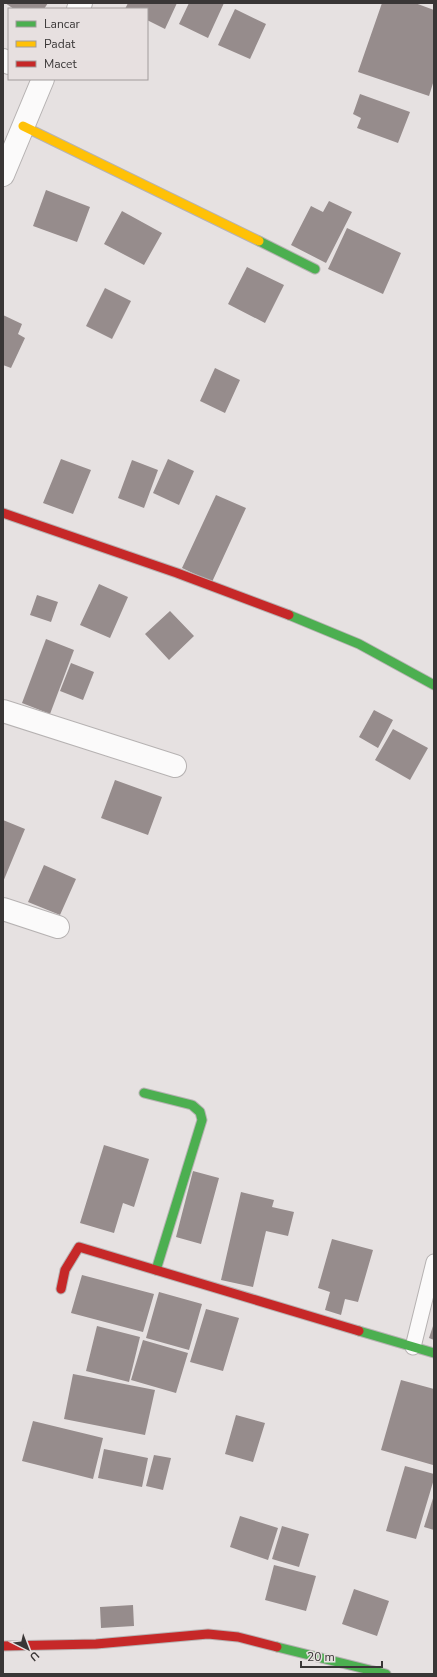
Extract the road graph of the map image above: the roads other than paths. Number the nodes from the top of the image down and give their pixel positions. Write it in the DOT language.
graph roads {
  1 [pos="43,80"];
  2 [pos="23,126"];
  3 [pos="3,175"];
  4 [pos="315,270"];
  5 [pos="3,514"];
  6 [pos="434,685"];
  7 [pos="3,712"];
  8 [pos="175,766"];
  9 [pos="3,909"];
  10 [pos="58,927"];
  11 [pos="144,1093"];
  12 [pos="434,1262"];
  13 [pos="156,1270"];
  14 [pos="61,1290"];
  15 [pos="413,1347"];
  16 [pos="434,1352"];
  17 [pos="3,1646"];
  18 [pos="386,1674"];
  1 -- 2 [label="street"];
  2 -- 3 [label="street"];
  2 -- 4 [label="street"];
  5 -- 6 [label="street"];
  7 -- 8 [label="street"];
  9 -- 10 [label="street"];
  11 -- 13 [label="street"];
  12 -- 15 [label="lane"];
  13 -- 14 [label="street"];
  13 -- 15 [label="street"];
  15 -- 16 [label="street"];
  17 -- 18 [label="street"];
}
